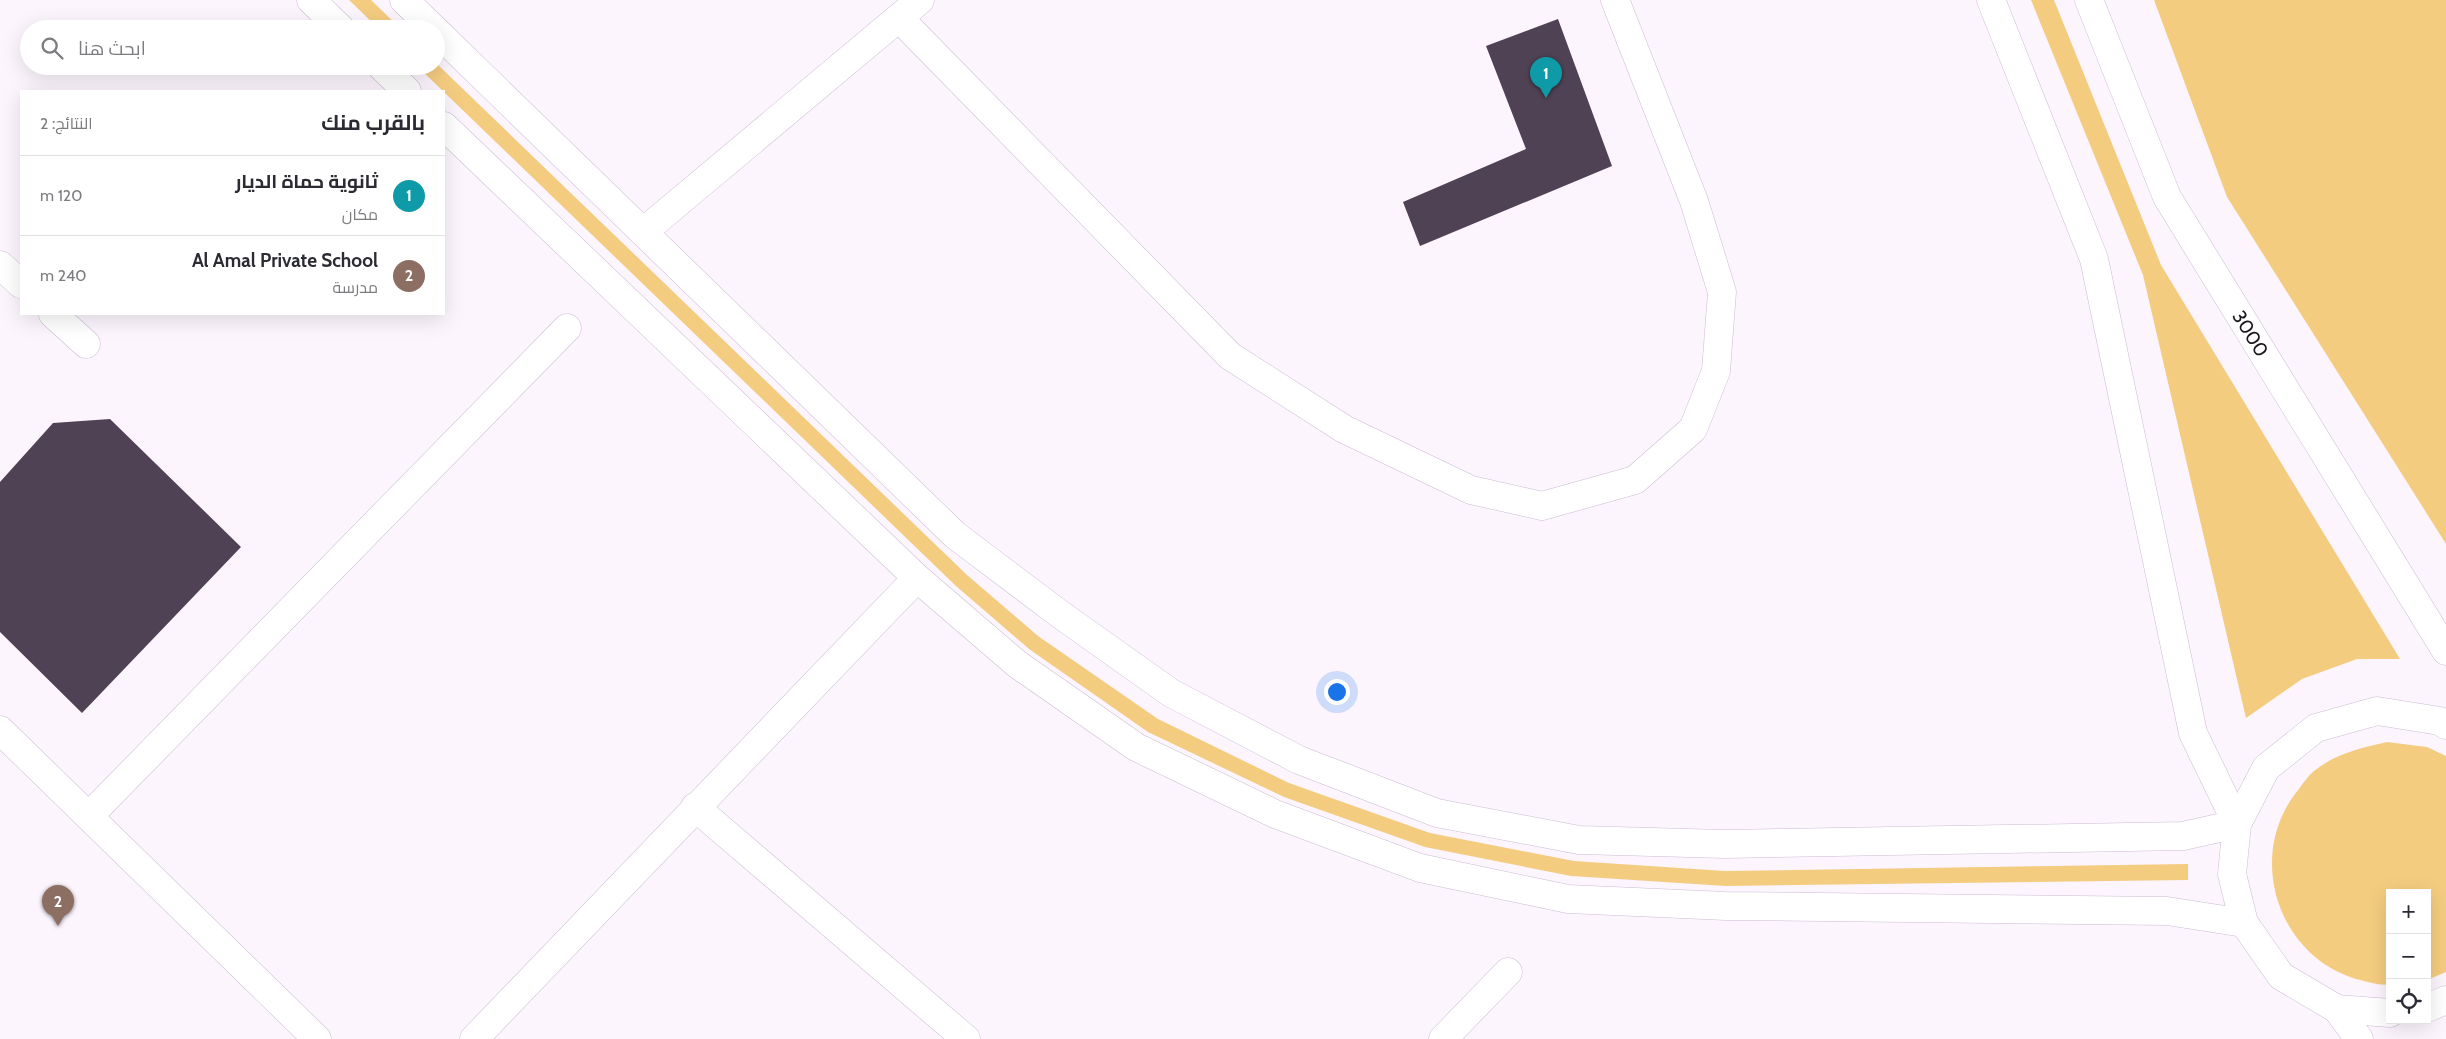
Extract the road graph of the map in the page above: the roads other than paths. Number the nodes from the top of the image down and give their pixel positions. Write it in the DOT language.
graph roads {
  1 [pos="311,0"];
  2 [pos="404,0"];
  3 [pos="920,0"];
  4 [pos="1615,0"];
  5 [pos="1991,0"];
  6 [pos="2089,0"];
  7 [pos="898,18"];
  8 [pos="332,20"];
  9 [pos="425,20"];
  10 [pos="445,40"];
  11 [pos="390,75"];
  12 [pos="406,90"];
  13 [pos="445,127"];
  14 [pos="643,232"];
  15 [pos="0,265"];
  16 [pos="20,283"];
  17 [pos="54,315"];
  18 [pos="567,328"];
  19 [pos="86,344"];
  20 [pos="917,578"];
  21 [pos="2446,650"];
  22 [pos="2446,724"];
  23 [pos="0,730"];
  24 [pos="695,807"];
  25 [pos="89,816"];
  26 [pos="2237,824"];
  27 [pos="2244,923"];
  28 [pos="1508,972"];
  29 [pos="2446,1000"];
  30 [pos="2431,1006"];
  31 [pos="2337,1009"];
  32 [pos="2386,1013"];
  33 [pos="317,1039"];
  34 [pos="474,1039"];
  35 [pos="966,1039"];
  36 [pos="1443,1039"];
  37 [pos="2360,1039"];
  1 -- 8 [label="street"];
  2 -- 9 [label="street"];
  3 -- 7 [label="street"];
  4 -- 7 [label="street"];
  5 -- 26 [label="street"];
  6 -- 21 [label="street, 3000"];
  7 -- 14 [label="street"];
  10 -- 14 [label="street"];
  11 -- 12 [label="street"];
  13 -- 20 [label="street"];
  14 -- 26 [label="street"];
  15 -- 16 [label="street"];
  17 -- 19 [label="street"];
  18 -- 25 [label="street"];
  20 -- 24 [label="street"];
  20 -- 27 [label="street"];
  22 -- 26 [label="street"];
  23 -- 25 [label="street"];
  24 -- 34 [label="street"];
  24 -- 35 [label="street"];
  25 -- 33 [label="street"];
  26 -- 27 [label="street"];
  27 -- 31 [label="street"];
  28 -- 36 [label="street"];
  29 -- 30 [label="street"];
  31 -- 32 [label="street"];
  31 -- 37 [label="street"];
}
